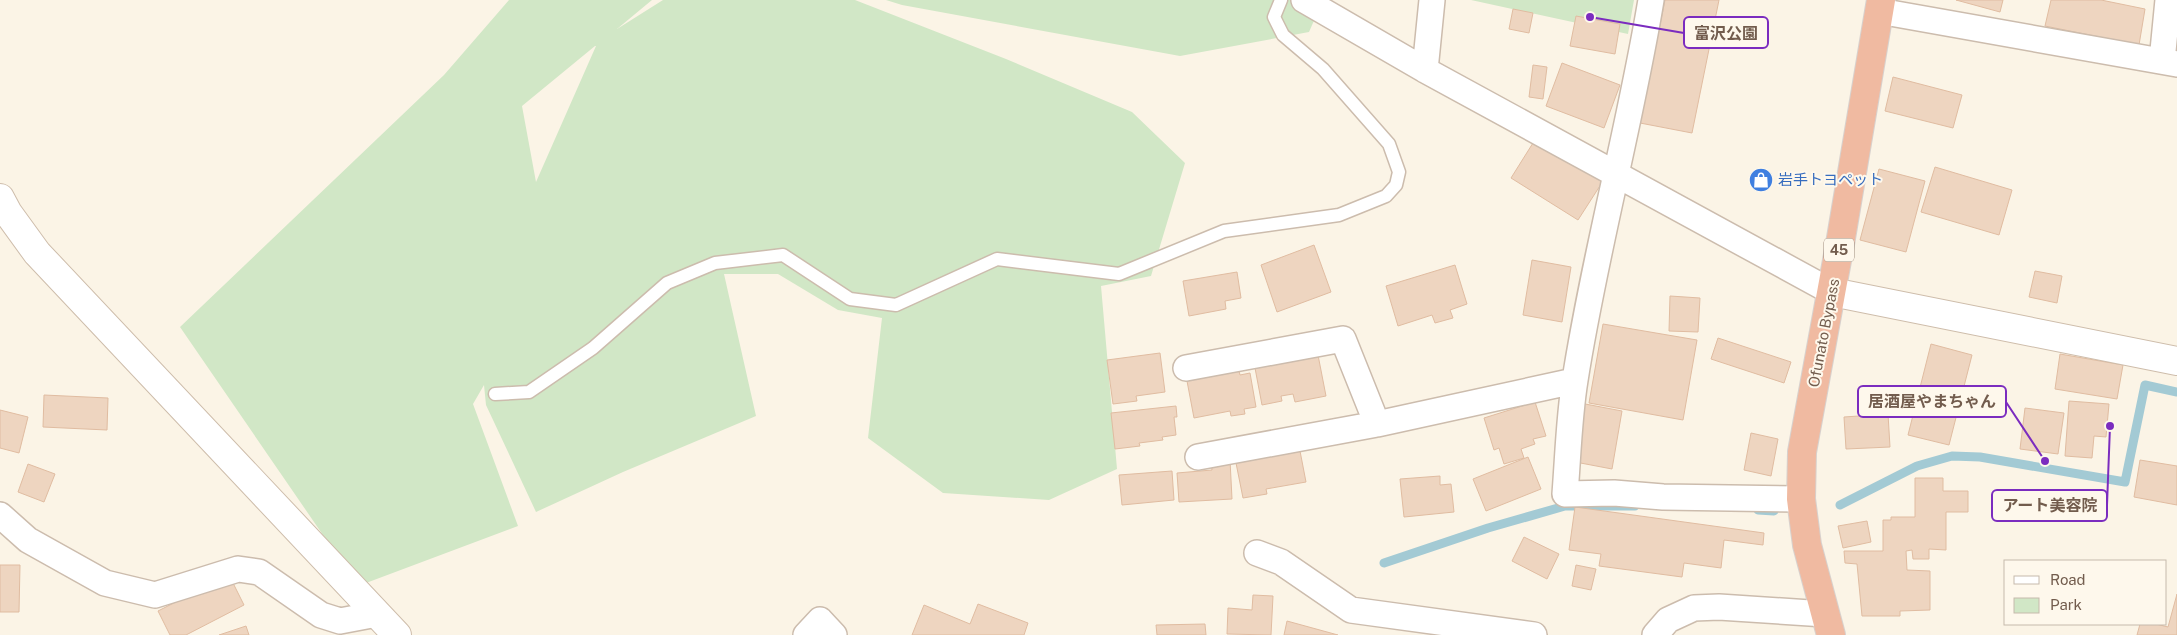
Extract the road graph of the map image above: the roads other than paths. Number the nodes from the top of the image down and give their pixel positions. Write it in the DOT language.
graph roads {
  1 [pos="1281,0"];
  2 [pos="1304,0"];
  3 [pos="1432,0"];
  4 [pos="1651,0"];
  5 [pos="2168,0"];
  6 [pos="1880,5"];
  7 [pos="2170,62"];
  8 [pos="1425,70"];
  9 [pos="1616,173"];
  10 [pos="0,198"];
  11 [pos="1832,292"];
  12 [pos="2177,361"];
  13 [pos="1186,368"];
  14 [pos="1574,381"];
  15 [pos="495,394"];
  16 [pos="1377,424"];
  17 [pos="1198,456"];
  18 [pos="1801,499"];
  19 [pos="0,516"];
  20 [pos="1257,553"];
  21 [pos="378,614"];
  22 [pos="1828,624"];
  23 [pos="333,628"];
  24 [pos="397,635"];
  25 [pos="806,635"];
  26 [pos="834,635"];
  27 [pos="1534,635"];
  28 [pos="1655,635"];
  1 -- 15 [label="lane"];
  2 -- 8 [label="street"];
  3 -- 8 [label="street"];
  4 -- 9 [label="street"];
  5 -- 7 [label="street"];
  6 -- 7 [label="street"];
  6 -- 11 [label="highway, Ofunato Bypass / 45"];
  8 -- 9 [label="street"];
  9 -- 11 [label="street"];
  9 -- 14 [label="street"];
  10 -- 21 [label="street"];
  11 -- 12 [label="street"];
  11 -- 18 [label="highway, Ofunato Bypass / 45"];
  13 -- 16 [label="street"];
  14 -- 16 [label="street"];
  14 -- 18 [label="street"];
  16 -- 17 [label="street"];
  18 -- 22 [label="highway, Ofunato Bypass / 45"];
  19 -- 23 [label="street"];
  20 -- 27 [label="street"];
  21 -- 23 [label="street"];
  21 -- 24 [label="street"];
  22 -- 28 [label="street"];
  25 -- 26 [label="street"];
}
